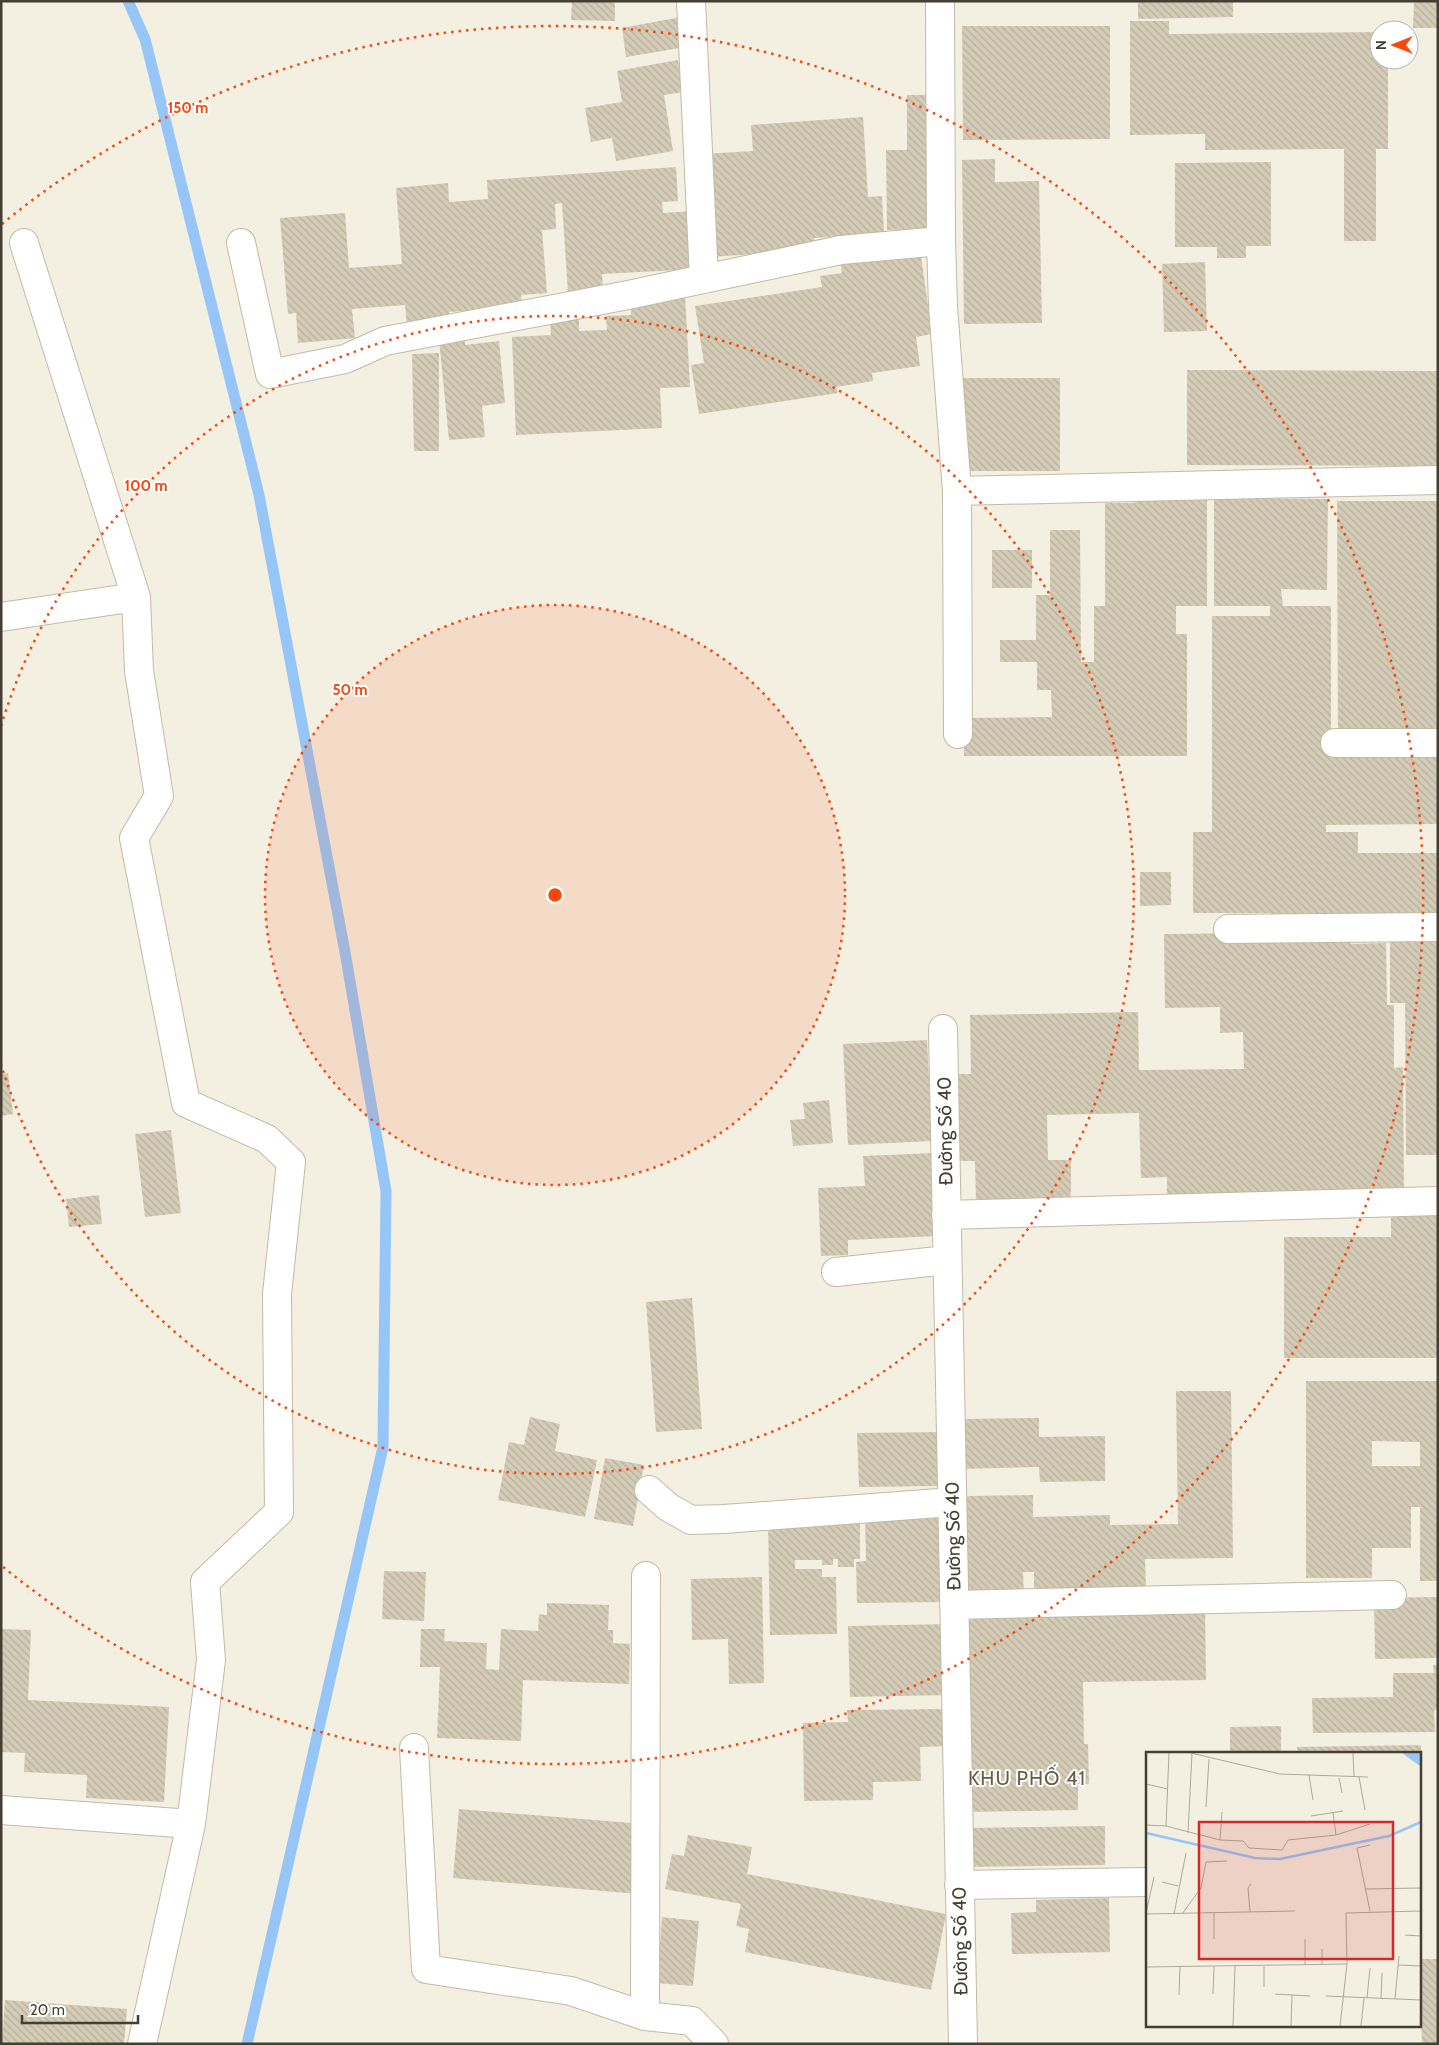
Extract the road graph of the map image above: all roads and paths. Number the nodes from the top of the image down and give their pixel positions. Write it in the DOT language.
graph roads {
  1 [pos="691,1"];
  2 [pos="940,1"];
  3 [pos="941,241"];
  4 [pos="241,243"];
  5 [pos="24,244"];
  6 [pos="704,279"];
  7 [pos="1438,480"];
  8 [pos="957,491"];
  9 [pos="136,597"];
  10 [pos="1,617"];
  11 [pos="958,734"];
  12 [pos="1335,743"];
  13 [pos="1438,743"];
  14 [pos="1438,927"];
  15 [pos="1228,928"];
  16 [pos="943,1028"];
  17 [pos="1438,1201"];
  18 [pos="946,1215"];
  19 [pos="947,1260"];
  20 [pos="836,1272"];
  21 [pos="649,1490"];
  22 [pos="952,1502"];
  23 [pos="646,1576"];
  24 [pos="1392,1595"];
  25 [pos="954,1605"];
  26 [pos="414,1748"];
  27 [pos="1,1810"];
  28 [pos="191,1824"];
  29 [pos="1146,1882"];
  30 [pos="959,1885"];
  31 [pos="645,2016"];
  32 [pos="142,2044"];
  33 [pos="714,2044"];
  34 [pos="963,2044"];
  1 -- 6 [label="street"];
  2 -- 3 [label="street"];
  3 -- 6 [label="street"];
  3 -- 8 [label="street"];
  4 -- 6 [label="street"];
  5 -- 9 [label="street"];
  7 -- 8 [label="street"];
  8 -- 11 [label="street"];
  9 -- 10 [label="street"];
  9 -- 28 [label="street"];
  12 -- 13 [label="street"];
  14 -- 15 [label="street"];
  16 -- 18 [label="street, Đường Số 40"];
  17 -- 18 [label="street"];
  18 -- 19 [label="street, Đường Số 40"];
  19 -- 20 [label="street"];
  19 -- 22 [label="street, Đường Số 40"];
  21 -- 22 [label="street"];
  22 -- 25 [label="street, Đường Số 40"];
  23 -- 31 [label="street"];
  24 -- 25 [label="street"];
  25 -- 30 [label="street, Đường Số 40"];
  26 -- 31 [label="street"];
  27 -- 28 [label="street"];
  28 -- 32 [label="street"];
  29 -- 30 [label="street"];
  30 -- 34 [label="street, Đường Số 40"];
  31 -- 33 [label="street"];
}
